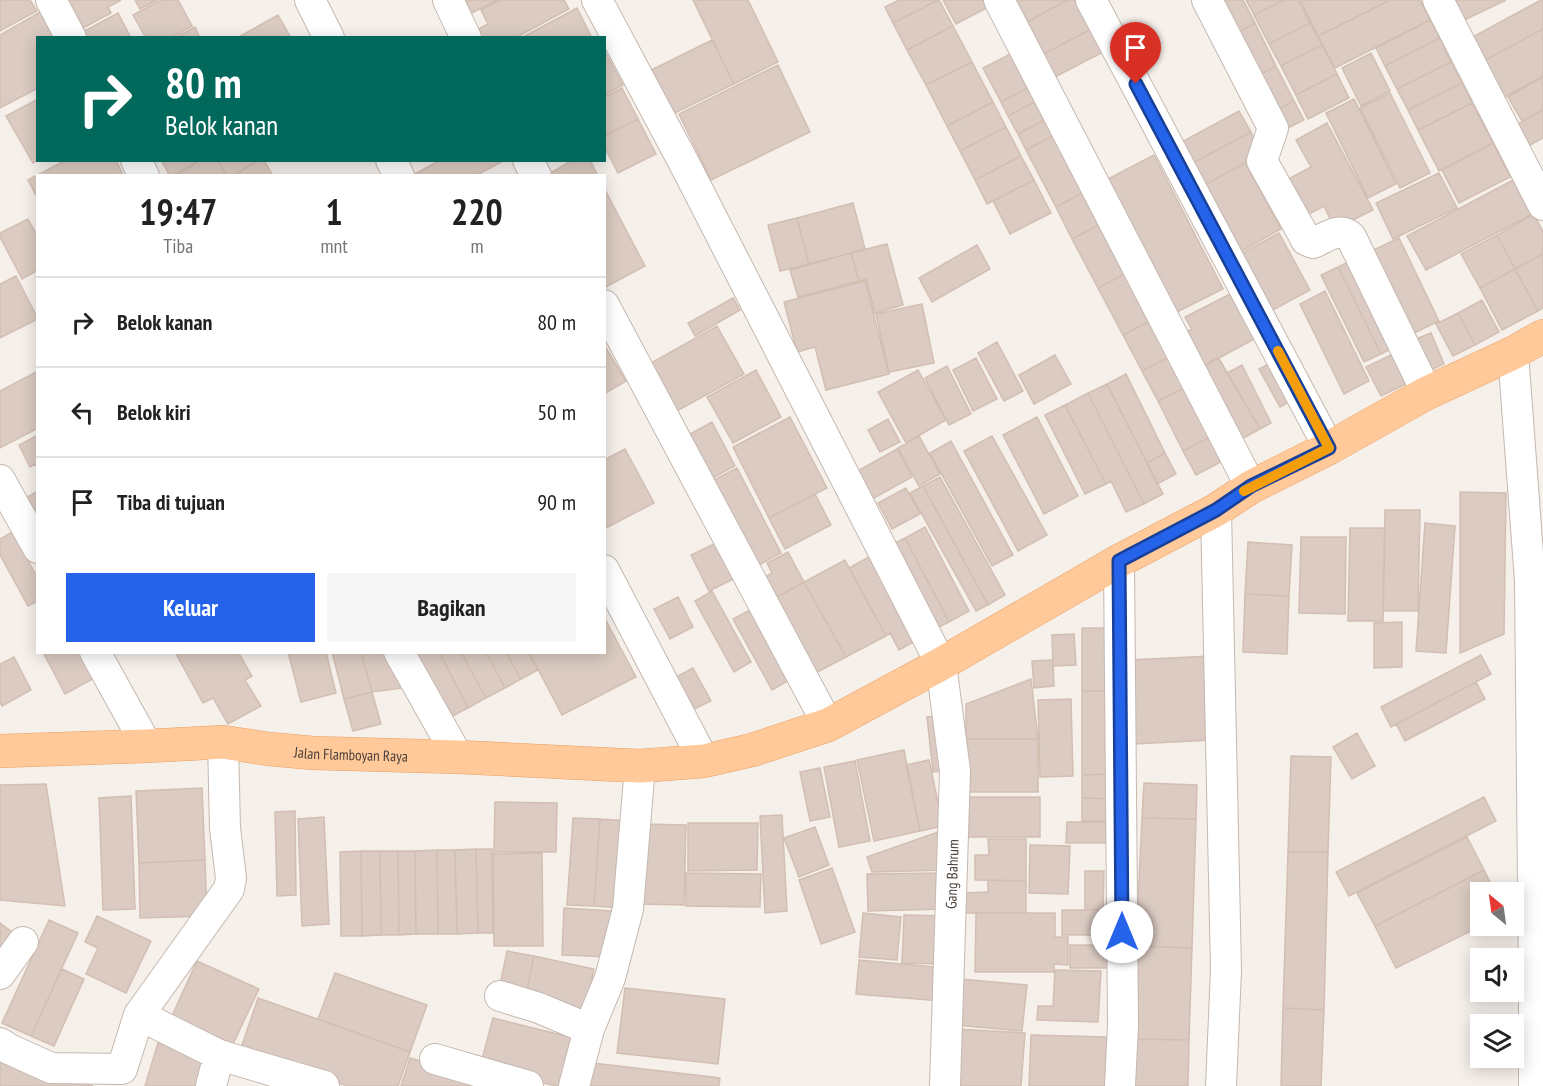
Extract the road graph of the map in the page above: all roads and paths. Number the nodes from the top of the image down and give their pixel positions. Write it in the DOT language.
graph roads {
  1 [pos="51,0"];
  2 [pos="310,0"];
  3 [pos="448,0"];
  4 [pos="597,0"];
  5 [pos="999,0"];
  6 [pos="1091,0"];
  7 [pos="1207,0"];
  8 [pos="1438,0"];
  9 [pos="70,36"];
  10 [pos="328,36"];
  11 [pos="465,36"];
  12 [pos="1543,205"];
  13 [pos="606,309"];
  14 [pos="1543,336"];
  15 [pos="1513,352"];
  16 [pos="1427,393"];
  17 [pos="1329,448"];
  18 [pos="0,480"];
  19 [pos="1251,486"];
  20 [pos="1216,510"];
  21 [pos="36,544"];
  22 [pos="1119,561"];
  23 [pos="606,574"];
  24 [pos="1536,578"];
  25 [pos="1537,641"];
  26 [pos="96,654"];
  27 [pos="400,654"];
  28 [pos="941,664"];
  29 [pos="828,725"];
  30 [pos="223,742"];
  31 [pos="147,746"];
  32 [pos="0,751"];
  33 [pos="458,757"];
  34 [pos="704,761"];
  35 [pos="640,766"];
  36 [pos="23,942"];
  37 [pos="0,974"];
  38 [pos="1539,987"];
  39 [pos="500,996"];
  40 [pos="139,1014"];
  41 [pos="589,1029"];
  42 [pos="0,1043"];
  43 [pos="219,1055"];
  44 [pos="435,1059"];
  45 [pos="119,1078"];
  46 [pos="211,1086"];
  47 [pos="324,1086"];
  48 [pos="528,1086"];
  49 [pos="574,1086"];
  50 [pos="945,1086"];
  51 [pos="1120,1086"];
  52 [pos="1221,1086"];
  53 [pos="1534,1086"];
  1 -- 9 [label="street"];
  2 -- 10 [label="street"];
  3 -- 11 [label="street"];
  4 -- 28 [label="street, Gang Bahrum"];
  5 -- 19 [label="street"];
  6 -- 17 [label="street"];
  7 -- 16 [label="street"];
  8 -- 12 [label="street"];
  13 -- 29 [label="street"];
  14 -- 15 [label="main road, Jalan Flamboyan Raya"];
  15 -- 16 [label="main road, Jalan Flamboyan Raya"];
  15 -- 24 [label="street"];
  16 -- 17 [label="main road, Jalan Flamboyan Raya"];
  17 -- 19 [label="main road, Jalan Flamboyan Raya"];
  18 -- 21 [label="street"];
  19 -- 20 [label="main road, Jalan Flamboyan Raya"];
  20 -- 22 [label="main road, Jalan Flamboyan Raya"];
  20 -- 52 [label="street"];
  22 -- 28 [label="main road, Jalan Flamboyan Raya"];
  22 -- 51 [label="street"];
  23 -- 34 [label="street"];
  24 -- 25 [label="street"];
  25 -- 38 [label="street"];
  26 -- 31 [label="street"];
  27 -- 33 [label="street"];
  28 -- 29 [label="main road, Jalan Flamboyan Raya"];
  28 -- 50 [label="street, Gang Bahrum"];
  29 -- 34 [label="main road, Jalan Flamboyan Raya"];
  30 -- 31 [label="main road, Jalan Flamboyan Raya"];
  30 -- 33 [label="main road, Jalan Flamboyan Raya"];
  30 -- 40 [label="street"];
  31 -- 32 [label="main road, Jalan Flamboyan Raya"];
  33 -- 35 [label="main road, Jalan Flamboyan Raya"];
  34 -- 35 [label="main road, Jalan Flamboyan Raya"];
  35 -- 41 [label="street"];
  36 -- 37 [label="street"];
  38 -- 53 [label="street"];
  39 -- 41 [label="street"];
  40 -- 43 [label="street"];
  40 -- 45 [label="street"];
  41 -- 49 [label="street"];
  42 -- 45 [label="street"];
  43 -- 46 [label="street"];
  43 -- 47 [label="street"];
  44 -- 48 [label="street"];
}
